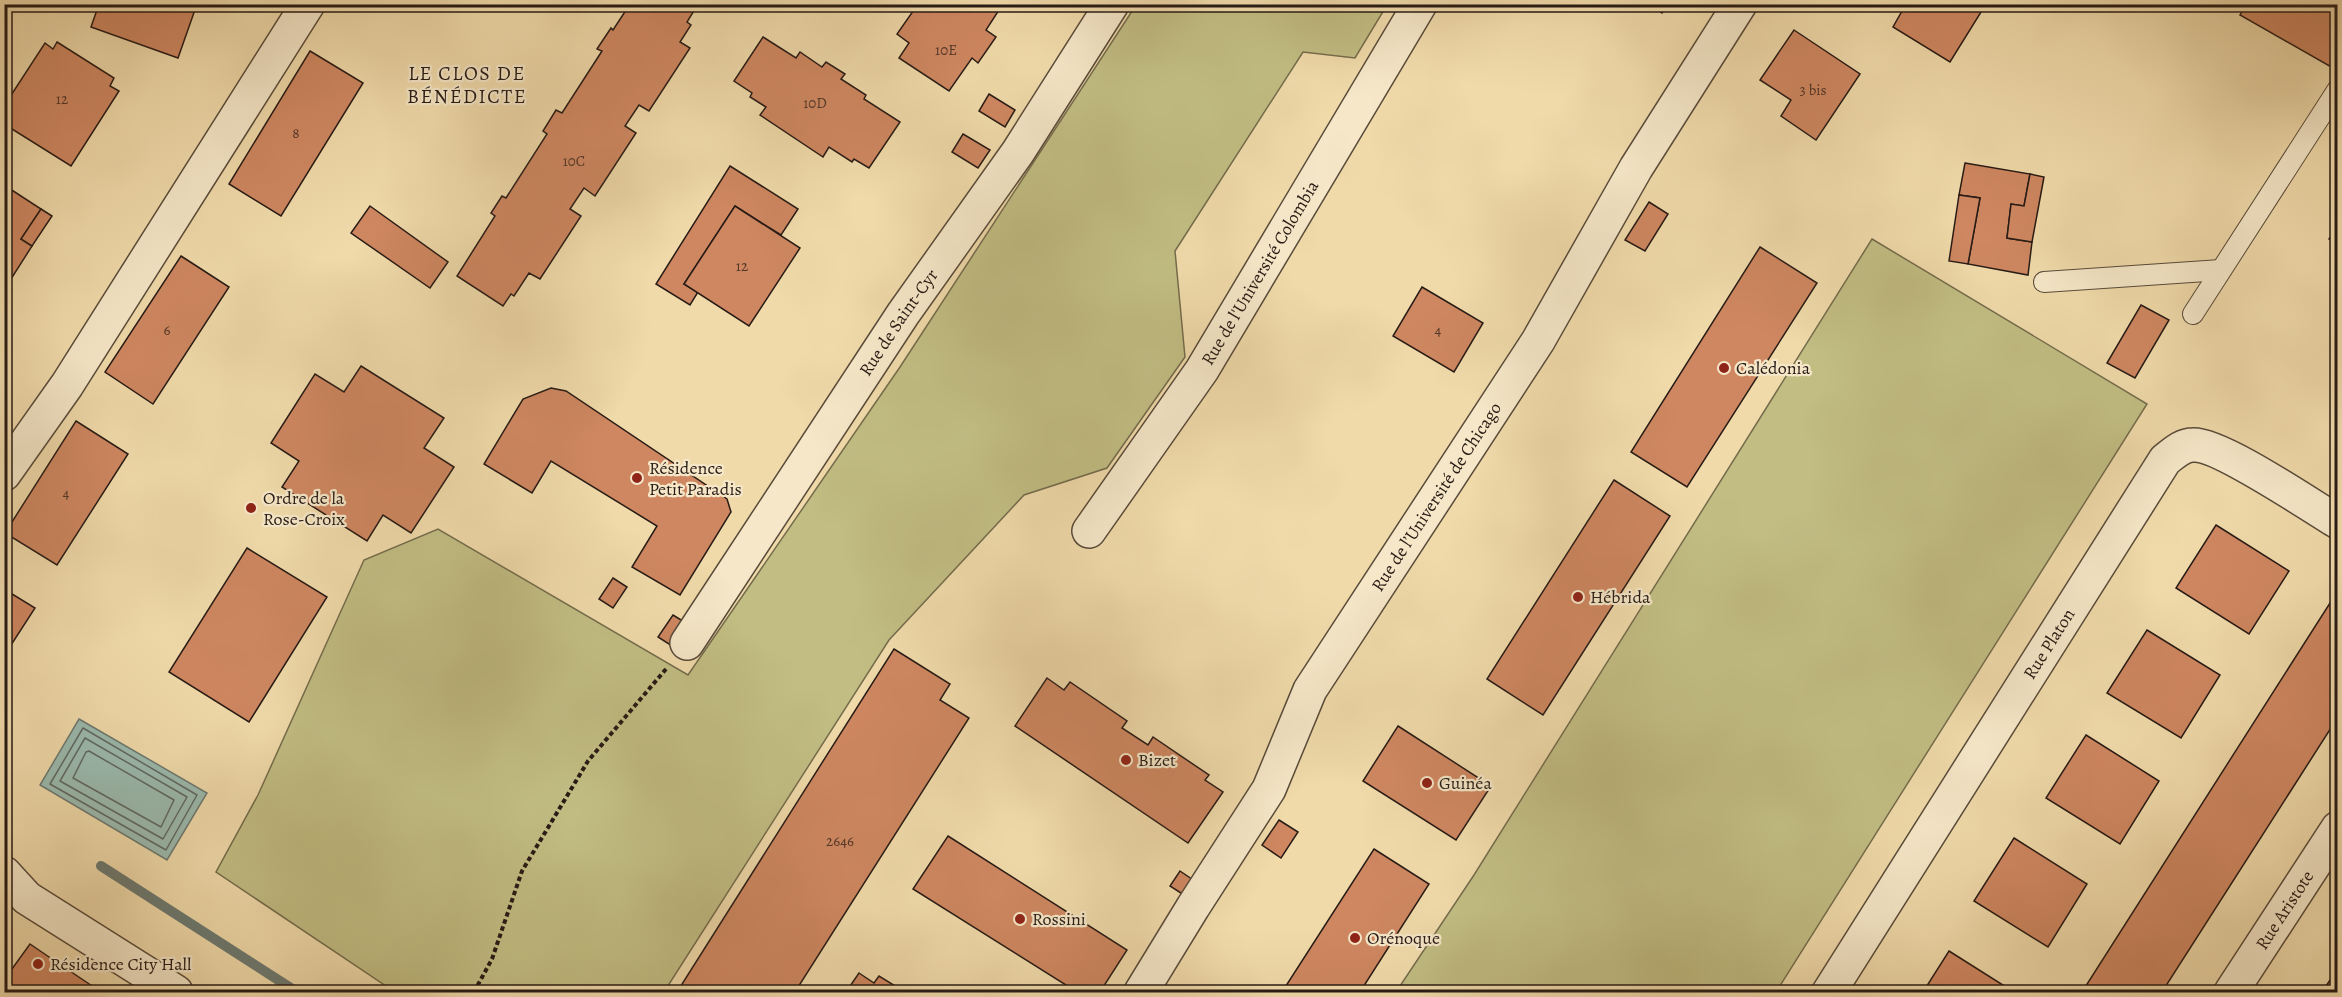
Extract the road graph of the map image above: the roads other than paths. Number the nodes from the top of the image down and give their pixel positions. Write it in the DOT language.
graph roads {
  1 [pos="308,4"];
  2 [pos="1112,4"];
  3 [pos="1420,4"];
  4 [pos="1740,4"];
  5 [pos="2337,89"];
  6 [pos="2221,270"];
  7 [pos="2044,282"];
  8 [pos="2193,314"];
  9 [pos="4,474"];
  10 [pos="2337,522"];
  11 [pos="1089,531"];
  12 [pos="687,643"];
  13 [pos="2337,828"];
  14 [pos="4,873"];
  15 [pos="176,993"];
  16 [pos="1141,993"];
  17 [pos="1829,993"];
  18 [pos="2231,993"];
  1 -- 9 [label="street"];
  2 -- 12 [label="street, Rue de Saint-Cyr"];
  3 -- 11 [label="street, Rue de l'Université Colombia"];
  4 -- 16 [label="street, Rue de l’Université de Chicago"];
  5 -- 6 [label="lane"];
  6 -- 7 [label="lane"];
  6 -- 8 [label="lane"];
  10 -- 17 [label="street, Rue Platon"];
  13 -- 18 [label="street, Rue Aristote"];
  14 -- 15 [label="street"];
}
